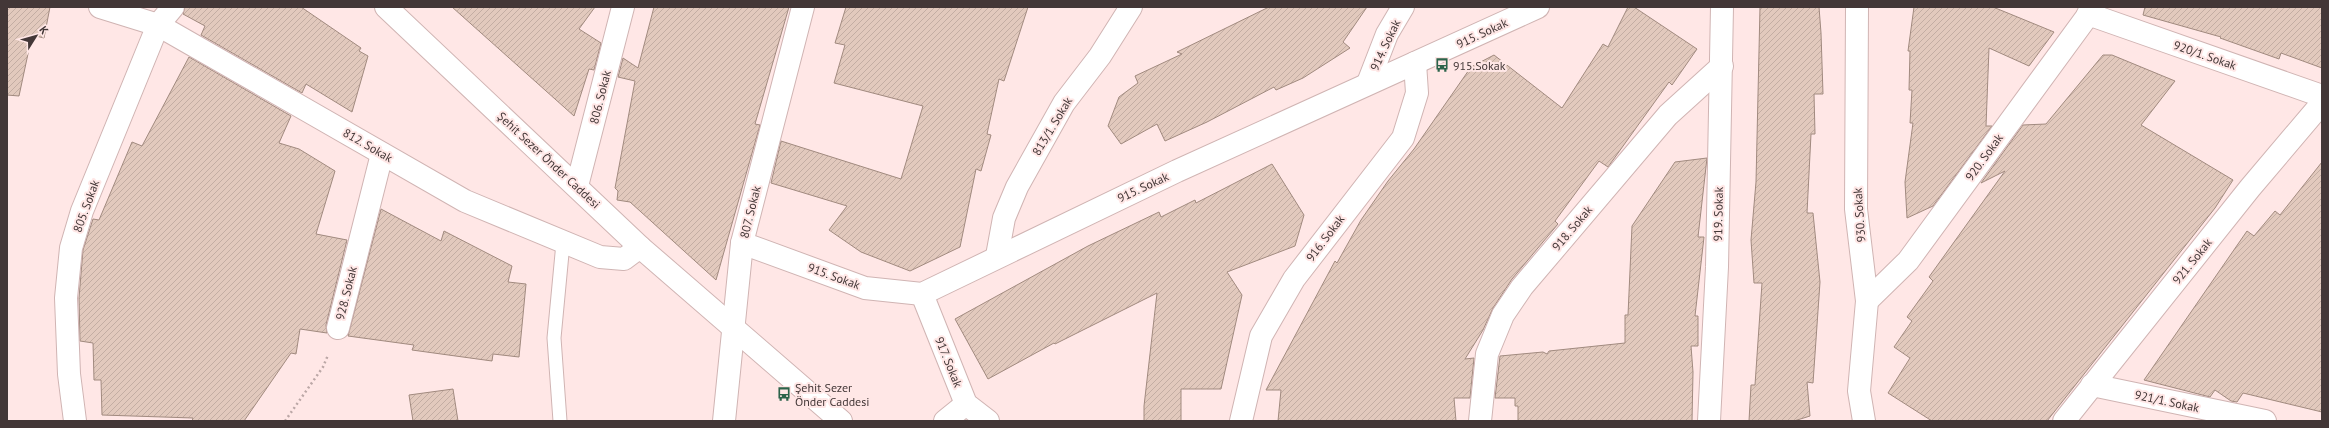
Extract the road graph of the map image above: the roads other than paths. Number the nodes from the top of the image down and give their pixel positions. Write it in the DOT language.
graph roads {
  1 [pos="100,7"];
  2 [pos="173,7"];
  3 [pos="386,7"];
  4 [pos="623,7"];
  5 [pos="803,7"];
  6 [pos="1131,7"];
  7 [pos="1403,7"];
  8 [pos="1538,7"];
  9 [pos="1722,7"];
  10 [pos="1857,7"];
  11 [pos="2091,11"];
  12 [pos="158,25"];
  13 [pos="1415,63"];
  14 [pos="1722,66"];
  15 [pos="1368,83"];
  16 [pos="2322,96"];
  17 [pos="2322,103"];
  18 [pos="382,154"];
  19 [pos="577,186"];
  20 [pos="563,243"];
  21 [pos="742,243"];
  22 [pos="640,247"];
  23 [pos="997,256"];
  24 [pos="922,294"];
  25 [pos="1867,301"];
  26 [pos="338,328"];
  27 [pos="733,328"];
  28 [pos="2092,385"];
  29 [pos="966,404"];
  30 [pos="75,421"];
  31 [pos="560,421"];
  32 [pos="724,421"];
  33 [pos="841,421"];
  34 [pos="945,421"];
  35 [pos="988,421"];
  36 [pos="1241,421"];
  37 [pos="1480,421"];
  38 [pos="1709,421"];
  39 [pos="1864,421"];
  40 [pos="2064,421"];
  41 [pos="2265,421"];
  1 -- 12 [label="street, 812. Sokak"];
  2 -- 12 [label="street, 805. Sokak"];
  3 -- 19 [label="street, Şehit Sezer Önder Caddesi"];
  4 -- 19 [label="street, 806. Sokak"];
  5 -- 21 [label="street, 807. Sokak"];
  6 -- 23 [label="street, 813/1. Sokak"];
  7 -- 15 [label="street, 914. Sokak"];
  8 -- 13 [label="street, 915. Sokak"];
  9 -- 14 [label="street, 919. Sokak"];
  10 -- 25 [label="street, 930. Sokak"];
  11 -- 16 [label="street, 920/1. Sokak"];
  11 -- 25 [label="street, 920. Sokak"];
  12 -- 18 [label="street, 812. Sokak"];
  12 -- 30 [label="street, 805. Sokak"];
  13 -- 15 [label="street, 915. Sokak"];
  13 -- 36 [label="street, 916. Sokak"];
  14 -- 37 [label="street, 918. Sokak"];
  14 -- 38 [label="street, 919. Sokak"];
  15 -- 23 [label="street, 915. Sokak"];
  17 -- 28 [label="street, 921. Sokak"];
  18 -- 20 [label="street, 812. Sokak"];
  18 -- 26 [label="street, 928. Sokak"];
  19 -- 22 [label="street, Şehit Sezer Önder Caddesi"];
  20 -- 22 [label="street, 812. Sokak"];
  20 -- 31 [label="lane"];
  21 -- 24 [label="street, 915. Sokak"];
  21 -- 27 [label="street, 807. Sokak"];
  22 -- 27 [label="street, Şehit Sezer Önder Caddesi"];
  23 -- 24 [label="street, 915. Sokak"];
  24 -- 29 [label="street, 917. Sokak"];
  25 -- 39 [label="street, 930. Sokak"];
  27 -- 32 [label="street, 807. Sokak"];
  27 -- 33 [label="street, Şehit Sezer Önder Caddesi"];
  28 -- 40 [label="street, 921. Sokak"];
  28 -- 41 [label="street, 921/1. Sokak"];
  29 -- 34 [label="street"];
  29 -- 35 [label="street"];
}
